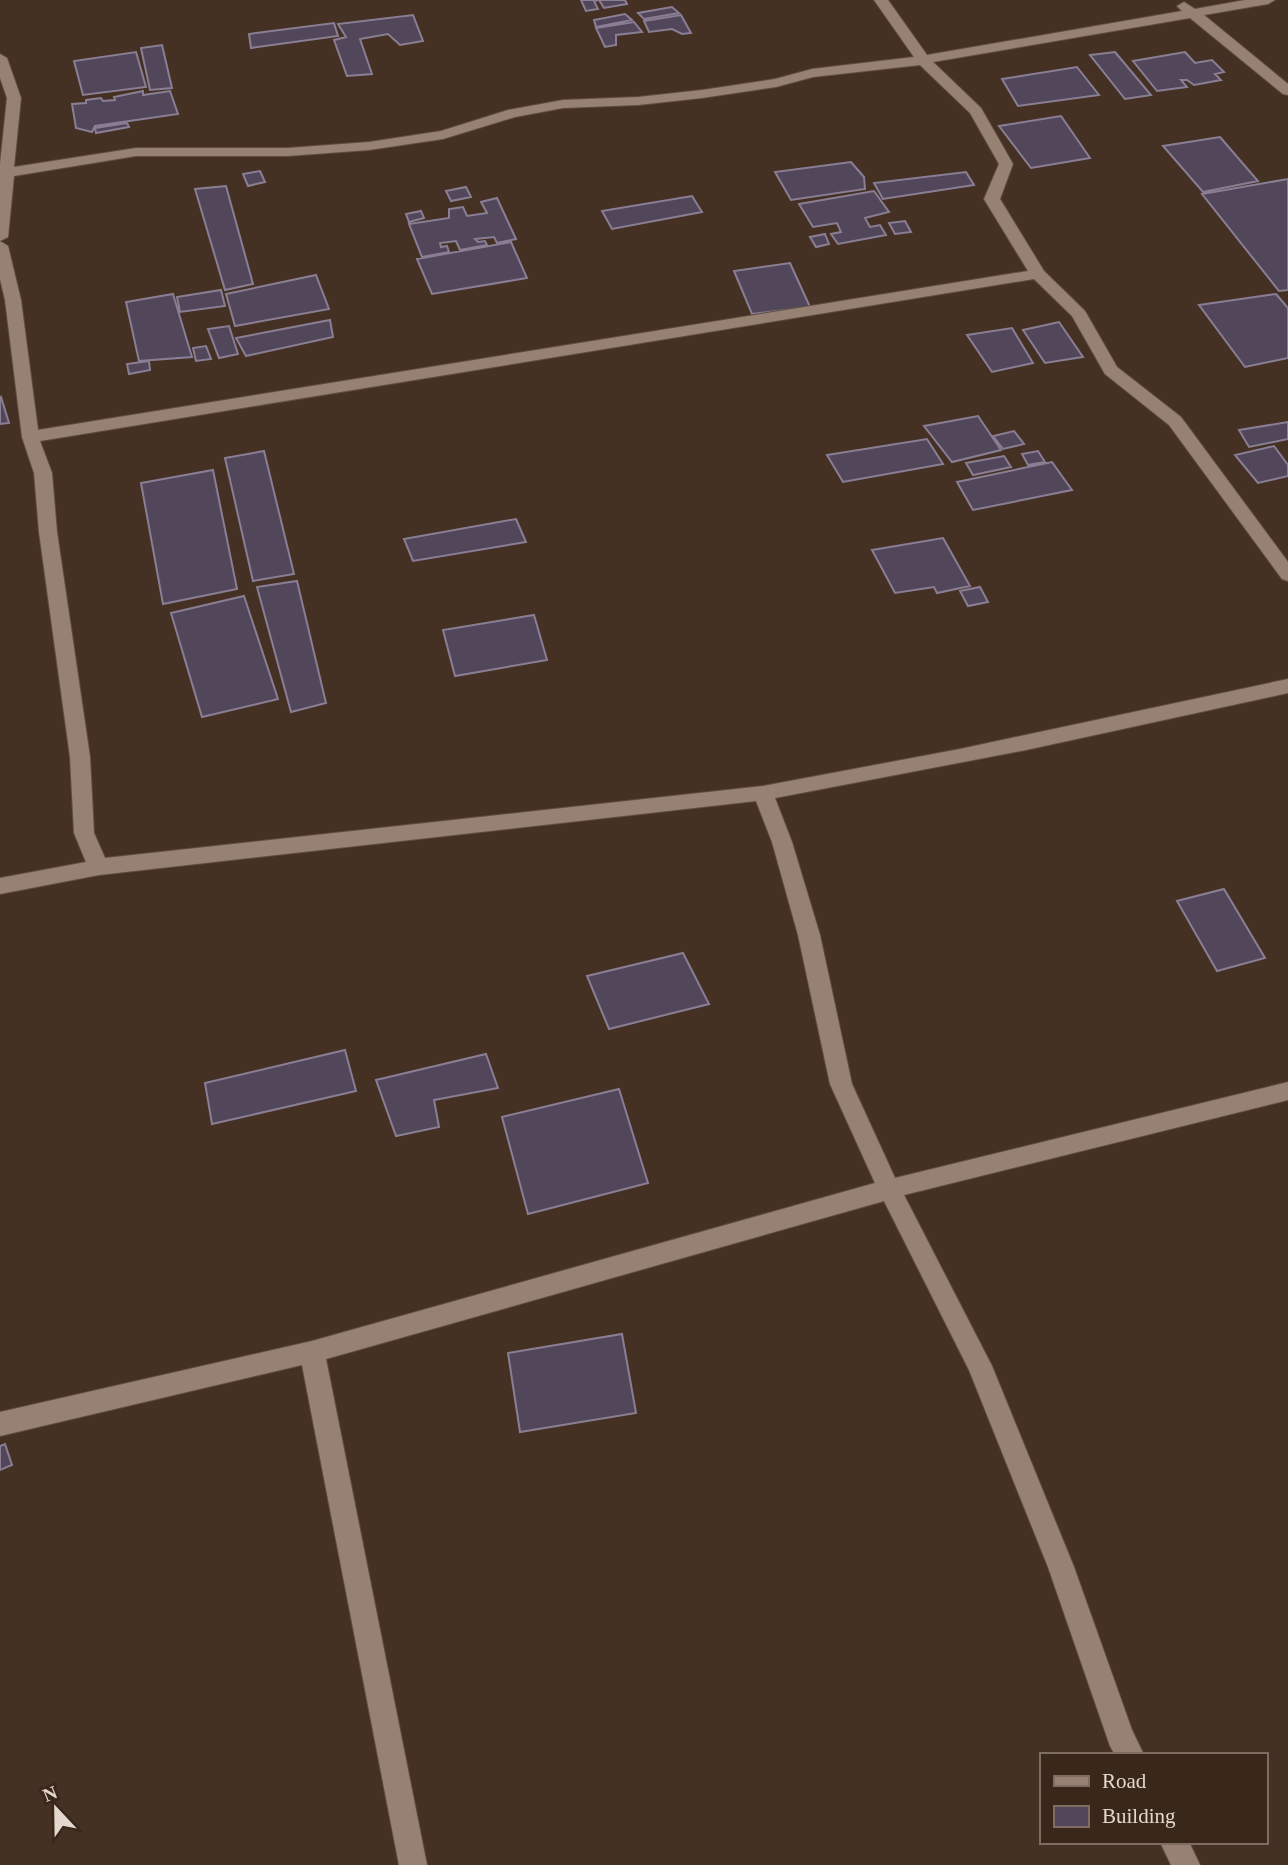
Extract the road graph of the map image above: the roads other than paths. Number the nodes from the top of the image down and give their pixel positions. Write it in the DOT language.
graph roads {
  1 [pos="881,0"];
  2 [pos="1179,0"];
  3 [pos="1268,0"];
  4 [pos="1191,13"];
  5 [pos="0,58"];
  6 [pos="923,60"];
  7 [pos="1288,91"];
  8 [pos="3,173"];
  9 [pos="0,237"];
  10 [pos="0,246"];
  11 [pos="1038,274"];
  12 [pos="30,437"];
  13 [pos="1288,575"];
  14 [pos="1288,686"];
  15 [pos="762,793"];
  16 [pos="99,867"];
  17 [pos="0,886"];
  18 [pos="1288,1091"];
  19 [pos="890,1189"];
  20 [pos="312,1352"];
  21 [pos="0,1424"];
  22 [pos="1129,1753"];
  23 [pos="1175,1844"];
  24 [pos="413,1865"];
  25 [pos="1186,1865"];
  1 -- 6 [label="street"];
  2 -- 4 [label="street"];
  3 -- 4 [label="street"];
  4 -- 6 [label="street"];
  4 -- 7 [label="street"];
  5 -- 8 [label="street"];
  6 -- 8 [label="street"];
  6 -- 11 [label="street"];
  8 -- 9 [label="street"];
  10 -- 12 [label="street"];
  11 -- 12 [label="street"];
  11 -- 13 [label="street"];
  12 -- 16 [label="street"];
  14 -- 15 [label="street"];
  15 -- 16 [label="street"];
  15 -- 19 [label="street"];
  16 -- 17 [label="street"];
  18 -- 19 [label="street"];
  19 -- 20 [label="street"];
  19 -- 22 [label="street"];
  20 -- 21 [label="street"];
  20 -- 24 [label="street"];
  23 -- 25 [label="street"];
}
